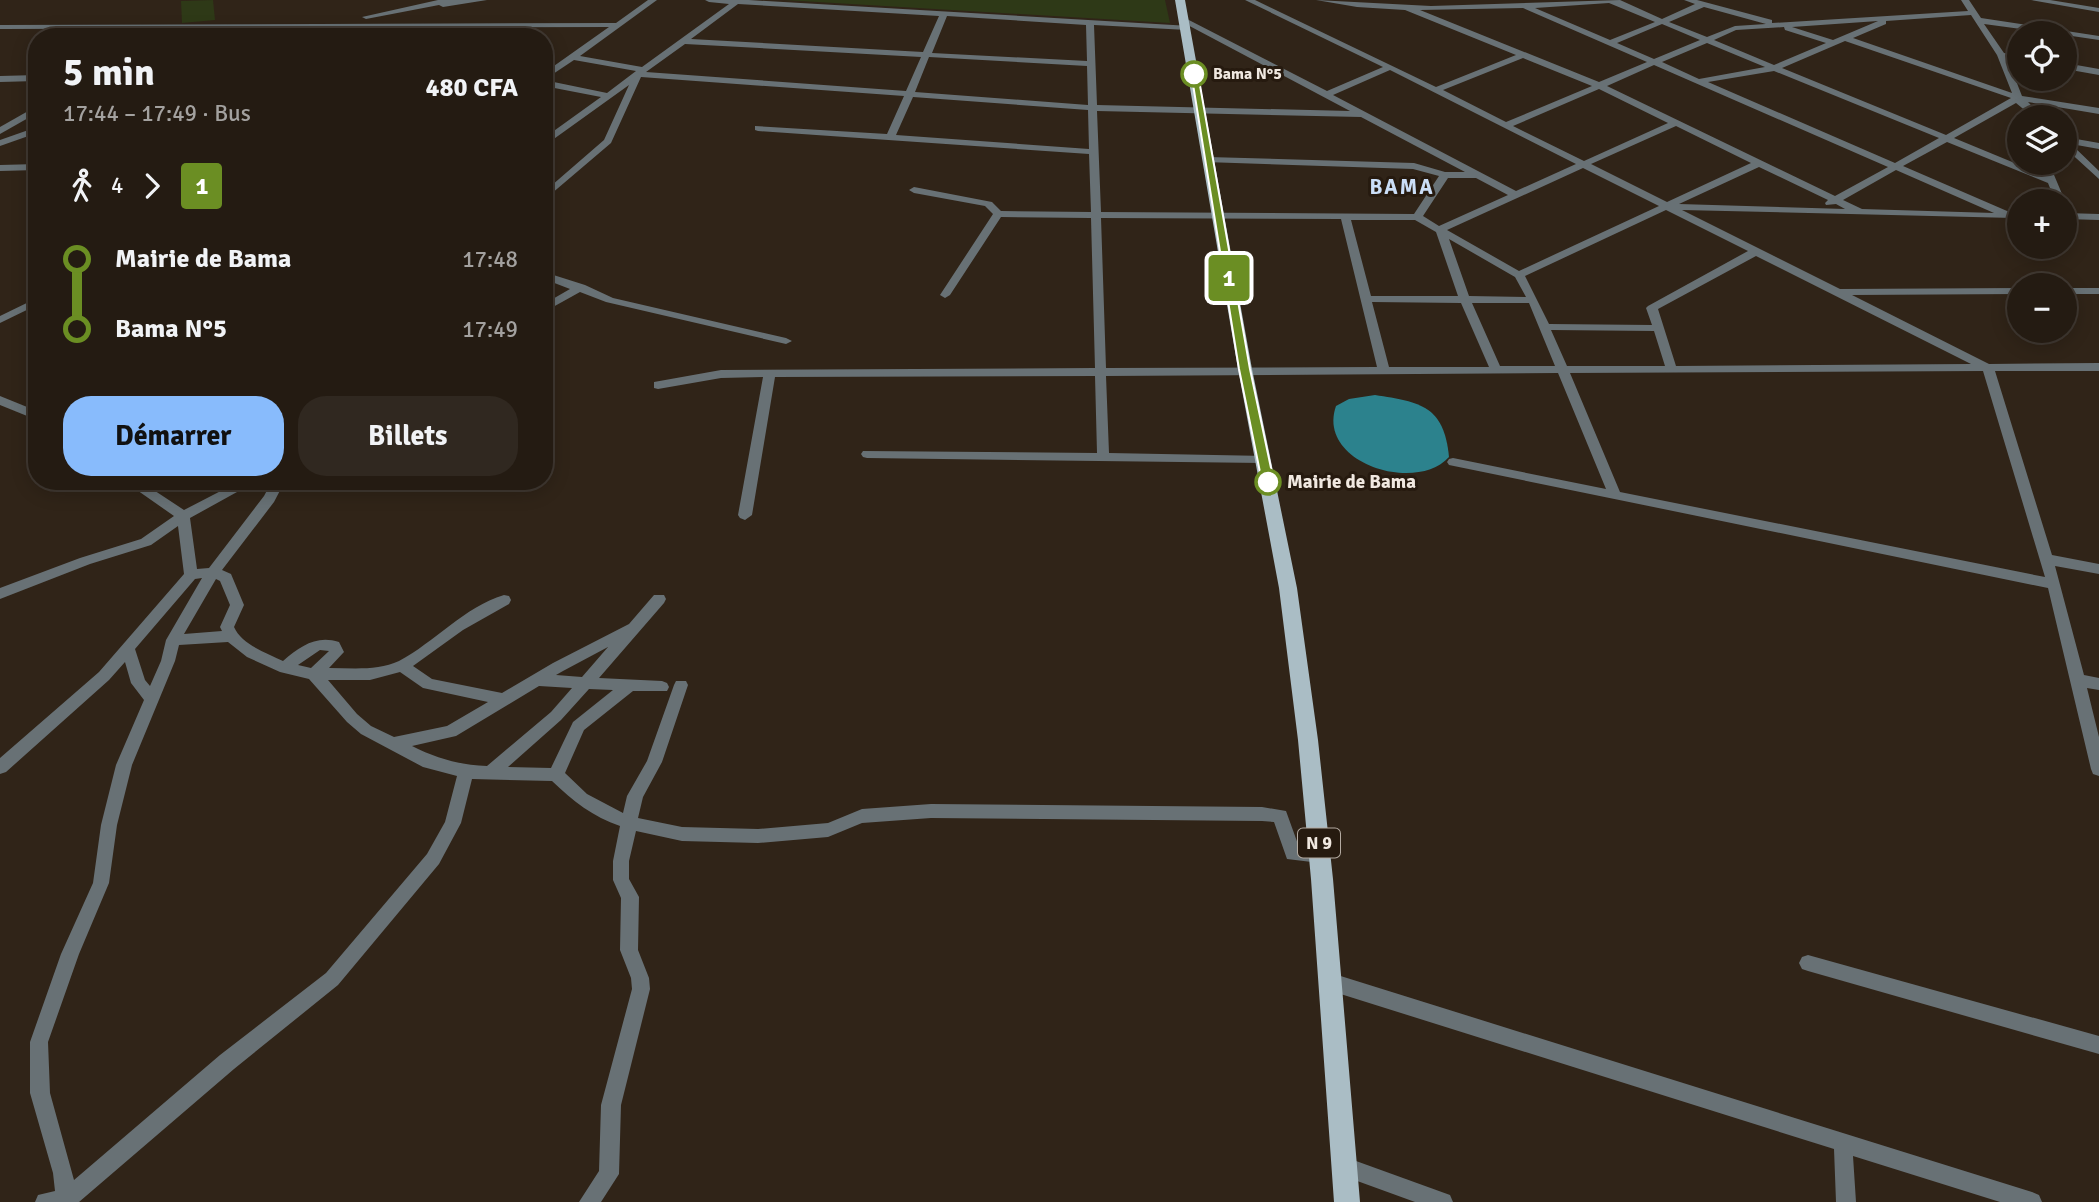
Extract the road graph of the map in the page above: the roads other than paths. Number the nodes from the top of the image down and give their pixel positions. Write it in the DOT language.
graph roads {
  1 [pos="401,0"];
  2 [pos="450,0"];
  3 [pos="483,0"];
  4 [pos="653,0"];
  5 [pos="709,0"];
  6 [pos="1180,0"];
  7 [pos="1249,0"];
  8 [pos="1277,0"];
  9 [pos="1320,0"];
  10 [pos="1610,0"];
  11 [pos="1616,0"];
  12 [pos="1688,0"];
  13 [pos="1965,0"];
  14 [pos="2035,0"];
  15 [pos="2091,0"];
  16 [pos="736,2"];
  17 [pos="1548,2"];
  18 [pos="1417,3"];
  19 [pos="1703,4"];
  20 [pos="2099,4"];
  21 [pos="1403,6"];
  22 [pos="1524,6"];
  23 [pos="423,8"];
  24 [pos="2099,10"];
  25 [pos="944,14"];
  26 [pos="1281,15"];
  27 [pos="1975,16"];
  28 [pos="1894,18"];
  29 [pos="1090,22"];
  30 [pos="1662,22"];
  31 [pos="148,24"];
  32 [pos="325,24"];
  33 [pos="1186,24"];
  34 [pos="618,25"];
  35 [pos="1779,25"];
  36 [pos="0,27"];
  37 [pos="144,28"];
  38 [pos="1845,38"];
  39 [pos="2099,38"];
  40 [pos="1704,39"];
  41 [pos="682,41"];
  42 [pos="1611,43"];
  43 [pos="1833,43"];
  44 [pos="1522,55"];
  45 [pos="2001,55"];
  46 [pos="925,56"];
  47 [pos="2007,56"];
  48 [pos="574,57"];
  49 [pos="1652,61"];
  50 [pos="1090,64"];
  51 [pos="1390,67"];
  52 [pos="1774,68"];
  53 [pos="2077,68"];
  54 [pos="553,71"];
  55 [pos="640,72"];
  56 [pos="2099,72"];
  57 [pos="28,78"];
  58 [pos="0,79"];
  59 [pos="1699,81"];
  60 [pos="553,85"];
  61 [pos="1598,85"];
  62 [pos="1435,90"];
  63 [pos="908,94"];
  64 [pos="1326,95"];
  65 [pos="608,96"];
  66 [pos="2018,98"];
  67 [pos="2021,105"];
  68 [pos="2025,105"];
  69 [pos="1094,108"];
  70 [pos="1199,110"];
  71 [pos="2099,111"];
  72 [pos="28,114"];
  73 [pos="1361,114"];
  74 [pos="1676,122"];
  75 [pos="1507,125"];
  76 [pos="758,128"];
  77 [pos="0,131"];
  78 [pos="28,133"];
  79 [pos="553,136"];
  80 [pos="1946,138"];
  81 [pos="890,139"];
  82 [pos="0,143"];
  83 [pos="2077,143"];
  84 [pos="2099,146"];
  85 [pos="1095,152"];
  86 [pos="2077,153"];
  87 [pos="1208,160"];
  88 [pos="1759,163"];
  89 [pos="1584,164"];
  90 [pos="1895,166"];
  91 [pos="28,167"];
  92 [pos="0,168"];
  93 [pos="1445,175"];
  94 [pos="1477,175"];
  95 [pos="2049,175"];
  96 [pos="2099,176"];
  97 [pos="2051,181"];
  98 [pos="553,189"];
  99 [pos="2055,189"];
  100 [pos="914,190"];
  101 [pos="1516,195"];
  102 [pos="1835,200"];
  103 [pos="1670,207"];
  104 [pos="1814,211"];
  105 [pos="1860,212"];
  106 [pos="2007,213"];
  107 [pos="998,214"];
  108 [pos="1097,214"];
  109 [pos="1218,214"];
  110 [pos="2077,215"];
  111 [pos="1345,216"];
  112 [pos="2007,216"];
  113 [pos="1417,217"];
  114 [pos="2099,217"];
  115 [pos="1440,229"];
  116 [pos="1757,251"];
  117 [pos="1519,275"];
  118 [pos="553,278"];
  119 [pos="581,287"];
  120 [pos="2007,291"];
  121 [pos="2077,291"];
  122 [pos="2099,291"];
  123 [pos="1837,292"];
  124 [pos="945,295"];
  125 [pos="1366,299"];
  126 [pos="1465,300"];
  127 [pos="1533,300"];
  128 [pos="553,304"];
  129 [pos="28,306"];
  130 [pos="0,320"];
  131 [pos="1545,327"];
  132 [pos="1659,328"];
  133 [pos="786,341"];
  134 [pos="1988,368"];
  135 [pos="2099,368"];
  136 [pos="1245,369"];
  137 [pos="1101,370"];
  138 [pos="1384,370"];
  139 [pos="1496,370"];
  140 [pos="1563,370"];
  141 [pos="1672,370"];
  142 [pos="771,373"];
  143 [pos="658,384"];
  144 [pos="0,400"];
  145 [pos="28,412"];
  146 [pos="867,454"];
  147 [pos="1103,455"];
  148 [pos="1263,459"];
  149 [pos="1453,462"];
  150 [pos="144,490"];
  151 [pos="234,490"];
  152 [pos="274,490"];
  153 [pos="1615,494"];
  154 [pos="745,515"];
  155 [pos="183,516"];
  156 [pos="2046,559"];
  157 [pos="2099,569"];
  158 [pos="213,572"];
  159 [pos="191,575"];
  160 [pos="2054,583"];
  161 [pos="0,594"];
  162 [pos="659,599"];
  163 [pos="504,600"];
  164 [pos="630,628"];
  165 [pos="231,636"];
  166 [pos="173,640"];
  167 [pos="128,649"];
  168 [pos="402,666"];
  169 [pos="285,668"];
  170 [pos="314,674"];
  171 [pos="536,680"];
  172 [pos="2077,680"];
  173 [pos="584,683"];
  174 [pos="2099,684"];
  175 [pos="681,685"];
  176 [pos="628,687"];
  177 [pos="662,687"];
  178 [pos="151,698"];
  179 [pos="506,700"];
  180 [pos="396,743"];
  181 [pos="0,767"];
  182 [pos="2099,769"];
  183 [pos="492,771"];
  184 [pos="466,772"];
  185 [pos="556,775"];
  186 [pos="630,824"];
  187 [pos="1320,856"];
  188 [pos="1808,963"];
  189 [pos="1331,982"];
  190 [pos="2099,1045"];
  191 [pos="1843,1143"];
  192 [pos="1345,1167"];
  193 [pos="66,1201"];
  194 [pos="45,1202"];
  195 [pos="589,1202"];
  196 [pos="1347,1202"];
  197 [pos="1443,1202"];
  198 [pos="1846,1202"];
  199 [pos="2032,1202"];
  1 -- 23 [label="street"];
  2 -- 23 [label="street"];
  3 -- 23 [label="street"];
  4 -- 34 [label="street"];
  5 -- 16 [label="street"];
  6 -- 33 [label="main road, N 9"];
  7 -- 26 [label="street"];
  8 -- 26 [label="street"];
  9 -- 21 [label="street"];
  10 -- 11 [label="street"];
  10 -- 17 [label="street"];
  10 -- 30 [label="street"];
  12 -- 19 [label="street"];
  13 -- 27 [label="street"];
  14 -- 24 [label="street"];
  15 -- 20 [label="street"];
  16 -- 25 [label="street"];
  16 -- 41 [label="street"];
  17 -- 22 [label="street"];
  18 -- 21 [label="street"];
  18 -- 22 [label="street"];
  19 -- 30 [label="street"];
  19 -- 35 [label="street"];
  21 -- 44 [label="street"];
  22 -- 42 [label="street"];
  23 -- 32 [label="street"];
  25 -- 29 [label="street"];
  25 -- 46 [label="street"];
  26 -- 51 [label="street"];
  27 -- 28 [label="street"];
  27 -- 39 [label="street"];
  27 -- 45 [label="street"];
  28 -- 35 [label="street"];
  28 -- 38 [label="street"];
  29 -- 33 [label="street"];
  29 -- 50 [label="street"];
  30 -- 40 [label="street"];
  30 -- 42 [label="street"];
  31 -- 32 [label="street"];
  31 -- 36 [label="street"];
  31 -- 37 [label="street"];
  32 -- 34 [label="street"];
  33 -- 64 [label="street"];
  33 -- 70 [label="main road, N 9"];
  34 -- 48 [label="street"];
  35 -- 40 [label="street"];
  35 -- 43 [label="street"];
  38 -- 43 [label="street"];
  38 -- 66 [label="street"];
  40 -- 49 [label="street"];
  40 -- 52 [label="street"];
  41 -- 46 [label="street"];
  41 -- 55 [label="street"];
  42 -- 49 [label="street"];
  43 -- 52 [label="street"];
  44 -- 61 [label="street"];
  44 -- 62 [label="street"];
  45 -- 47 [label="street"];
  45 -- 66 [label="street"];
  46 -- 50 [label="street"];
  46 -- 63 [label="street"];
  48 -- 54 [label="street"];
  48 -- 55 [label="street"];
  49 -- 59 [label="street"];
  49 -- 61 [label="street"];
  50 -- 69 [label="street"];
  51 -- 62 [label="street"];
  51 -- 64 [label="street"];
  52 -- 59 [label="street"];
  52 -- 80 [label="street"];
  53 -- 56 [label="street"];
  55 -- 63 [label="street"];
  55 -- 65 [label="street"];
  55 -- 98 [label="street"];
  57 -- 58 [label="street"];
  59 -- 90 [label="street"];
  60 -- 65 [label="street"];
  61 -- 74 [label="street"];
  61 -- 75 [label="street"];
  62 -- 75 [label="street"];
  63 -- 69 [label="street"];
  63 -- 81 [label="street"];
  64 -- 73 [label="street"];
  65 -- 79 [label="street"];
  66 -- 67 [label="street"];
  66 -- 68 [label="street"];
  66 -- 71 [label="street"];
  66 -- 80 [label="street"];
  69 -- 70 [label="street"];
  69 -- 85 [label="street"];
  70 -- 73 [label="street"];
  70 -- 87 [label="main road, N 9"];
  72 -- 77 [label="street"];
  73 -- 94 [label="street"];
  74 -- 88 [label="street"];
  74 -- 89 [label="street"];
  75 -- 89 [label="street"];
  76 -- 81 [label="street"];
  78 -- 82 [label="street"];
  80 -- 90 [label="street"];
  80 -- 97 [label="street"];
  81 -- 85 [label="street"];
  83 -- 84 [label="street"];
  85 -- 108 [label="street"];
  86 -- 96 [label="street"];
  87 -- 93 [label="street"];
  87 -- 109 [label="main road, N 9"];
  88 -- 102 [label="street"];
  88 -- 103 [label="street"];
  89 -- 101 [label="street"];
  89 -- 103 [label="street"];
  90 -- 102 [label="street"];
  90 -- 106 [label="street"];
  91 -- 92 [label="street"];
  93 -- 94 [label="street"];
  93 -- 113 [label="street"];
  94 -- 101 [label="street"];
  95 -- 97 [label="street"];
  97 -- 99 [label="street"];
  100 -- 107 [label="street"];
  101 -- 115 [label="street"];
  102 -- 104 [label="street"];
  102 -- 105 [label="street"];
  103 -- 104 [label="street"];
  103 -- 116 [label="street"];
  103 -- 117 [label="street"];
  104 -- 105 [label="street"];
  105 -- 112 [label="street"];
  107 -- 108 [label="street"];
  107 -- 124 [label="street"];
  108 -- 109 [label="street"];
  108 -- 137 [label="street"];
  109 -- 111 [label="street"];
  109 -- 136 [label="main road, N 9"];
  110 -- 114 [label="street"];
  111 -- 113 [label="street"];
  111 -- 125 [label="street"];
  113 -- 115 [label="street"];
  115 -- 117 [label="street"];
  115 -- 126 [label="street"];
  116 -- 123 [label="street"];
  116 -- 132 [label="street"];
  117 -- 127 [label="street"];
  118 -- 119 [label="street"];
  119 -- 128 [label="street"];
  119 -- 133 [label="street"];
  120 -- 123 [label="street"];
  121 -- 122 [label="street"];
  123 -- 134 [label="street"];
  125 -- 126 [label="street"];
  125 -- 138 [label="street"];
  126 -- 127 [label="street"];
  126 -- 139 [label="street"];
  127 -- 131 [label="street"];
  129 -- 130 [label="street"];
  131 -- 132 [label="street"];
  131 -- 140 [label="street"];
  132 -- 141 [label="street"];
  134 -- 135 [label="street"];
  134 -- 141 [label="street"];
  134 -- 156 [label="street"];
  136 -- 137 [label="street"];
  136 -- 138 [label="street"];
  136 -- 148 [label="main road, N 9"];
  137 -- 142 [label="street"];
  137 -- 147 [label="street"];
  138 -- 139 [label="street"];
  139 -- 140 [label="street"];
  140 -- 141 [label="street"];
  140 -- 153 [label="street"];
  142 -- 143 [label="street"];
  142 -- 154 [label="street"];
  144 -- 145 [label="street"];
  146 -- 147 [label="street"];
  147 -- 148 [label="street"];
  148 -- 187 [label="main road, N 9"];
  149 -- 153 [label="street"];
  150 -- 155 [label="street"];
  151 -- 155 [label="street"];
  152 -- 158 [label="street"];
  153 -- 160 [label="street"];
  155 -- 159 [label="street"];
  155 -- 161 [label="street"];
  156 -- 157 [label="street"];
  156 -- 160 [label="street"];
  158 -- 159 [label="street"];
  158 -- 165 [label="street"];
  158 -- 166 [label="street"];
  159 -- 167 [label="street"];
  160 -- 172 [label="street"];
  162 -- 164 [label="street"];
  163 -- 168 [label="street"];
  164 -- 171 [label="street"];
  164 -- 173 [label="street"];
  165 -- 166 [label="street"];
  165 -- 169 [label="street"];
  166 -- 178 [label="street"];
  167 -- 178 [label="street"];
  167 -- 181 [label="street"];
  168 -- 170 [label="street"];
  168 -- 179 [label="street"];
  169 -- 170 [label="street"];
  169 -- 170 [label="street"];
  170 -- 180 [label="street"];
  171 -- 173 [label="street"];
  171 -- 179 [label="street"];
  172 -- 174 [label="street"];
  172 -- 182 [label="street"];
  173 -- 176 [label="street"];
  173 -- 183 [label="street"];
  175 -- 186 [label="street"];
  176 -- 177 [label="street"];
  176 -- 185 [label="street"];
  178 -- 193 [label="street"];
  179 -- 180 [label="street"];
  180 -- 184 [label="street"];
  183 -- 184 [label="street"];
  183 -- 185 [label="street"];
  184 -- 193 [label="street"];
  185 -- 186 [label="street"];
  186 -- 187 [label="street"];
  186 -- 195 [label="street"];
  187 -- 189 [label="main road, N 9"];
  188 -- 190 [label="street"];
  189 -- 191 [label="street"];
  189 -- 192 [label="main road, N 9"];
  191 -- 198 [label="street"];
  191 -- 199 [label="street"];
  192 -- 196 [label="main road, N 9"];
  192 -- 197 [label="street"];
  193 -- 194 [label="street"];
}
